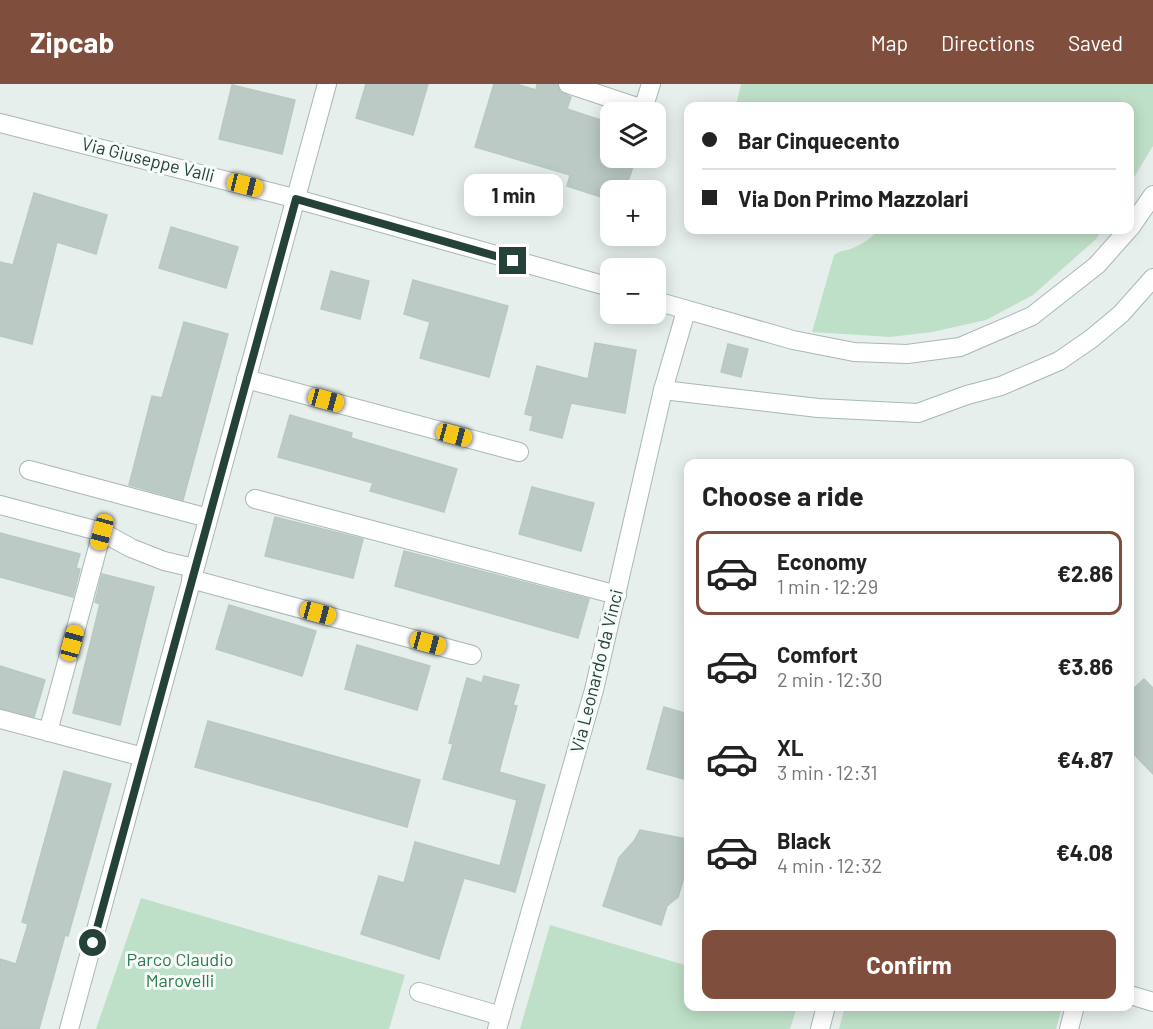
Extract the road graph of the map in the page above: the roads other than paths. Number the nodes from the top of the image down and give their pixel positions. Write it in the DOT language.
graph roads {
  1 [pos="327,84"];
  2 [pos="568,84"];
  3 [pos="651,84"];
  4 [pos="0,123"];
  5 [pos="1153,195"];
  6 [pos="296,199"];
  7 [pos="1134,222"];
  8 [pos="1125,234"];
  9 [pos="1153,278"];
  10 [pos="600,284"];
  11 [pos="666,304"];
  12 [pos="686,311"];
  13 [pos="246,379"];
  14 [pos="663,390"];
  15 [pos="519,452"];
  16 [pos="29,470"];
  17 [pos="255,499"];
  18 [pos="0,505"];
  19 [pos="208,518"];
  20 [pos="102,532"];
  21 [pos="193,574"];
  22 [pos="617,595"];
  23 [pos="472,655"];
  24 [pos="0,719"];
  25 [pos="48,732"];
  26 [pos="143,757"];
  27 [pos="419,992"];
  28 [pos="1134,996"];
  29 [pos="1153,1002"];
  30 [pos="825,1011"];
  31 [pos="1074,1011"];
  32 [pos="499,1022"];
  33 [pos="69,1029"];
  34 [pos="820,1029"];
  35 [pos="1069,1029"];
  1 -- 6 [label="street"];
  2 -- 3 [label="street"];
  4 -- 6 [label="street, Via Giuseppe Valli"];
  5 -- 7 [label="street"];
  6 -- 10 [label="street, Via Giuseppe Valli"];
  6 -- 13 [label="street"];
  8 -- 12 [label="street"];
  9 -- 14 [label="street"];
  11 -- 12 [label="street"];
  12 -- 14 [label="street, Via Leonardo da Vinci"];
  13 -- 15 [label="street"];
  13 -- 19 [label="street"];
  14 -- 22 [label="street, Via Leonardo da Vinci"];
  16 -- 19 [label="street"];
  17 -- 22 [label="street"];
  18 -- 20 [label="street"];
  19 -- 21 [label="street"];
  20 -- 21 [label="street"];
  20 -- 25 [label="street"];
  21 -- 23 [label="street"];
  21 -- 26 [label="street"];
  22 -- 32 [label="street, Via Leonardo da Vinci"];
  24 -- 25 [label="street"];
  25 -- 26 [label="street"];
  26 -- 33 [label="street"];
  27 -- 32 [label="street"];
  28 -- 29 [label="street"];
  30 -- 34 [label="street"];
  31 -- 35 [label="street"];
}
